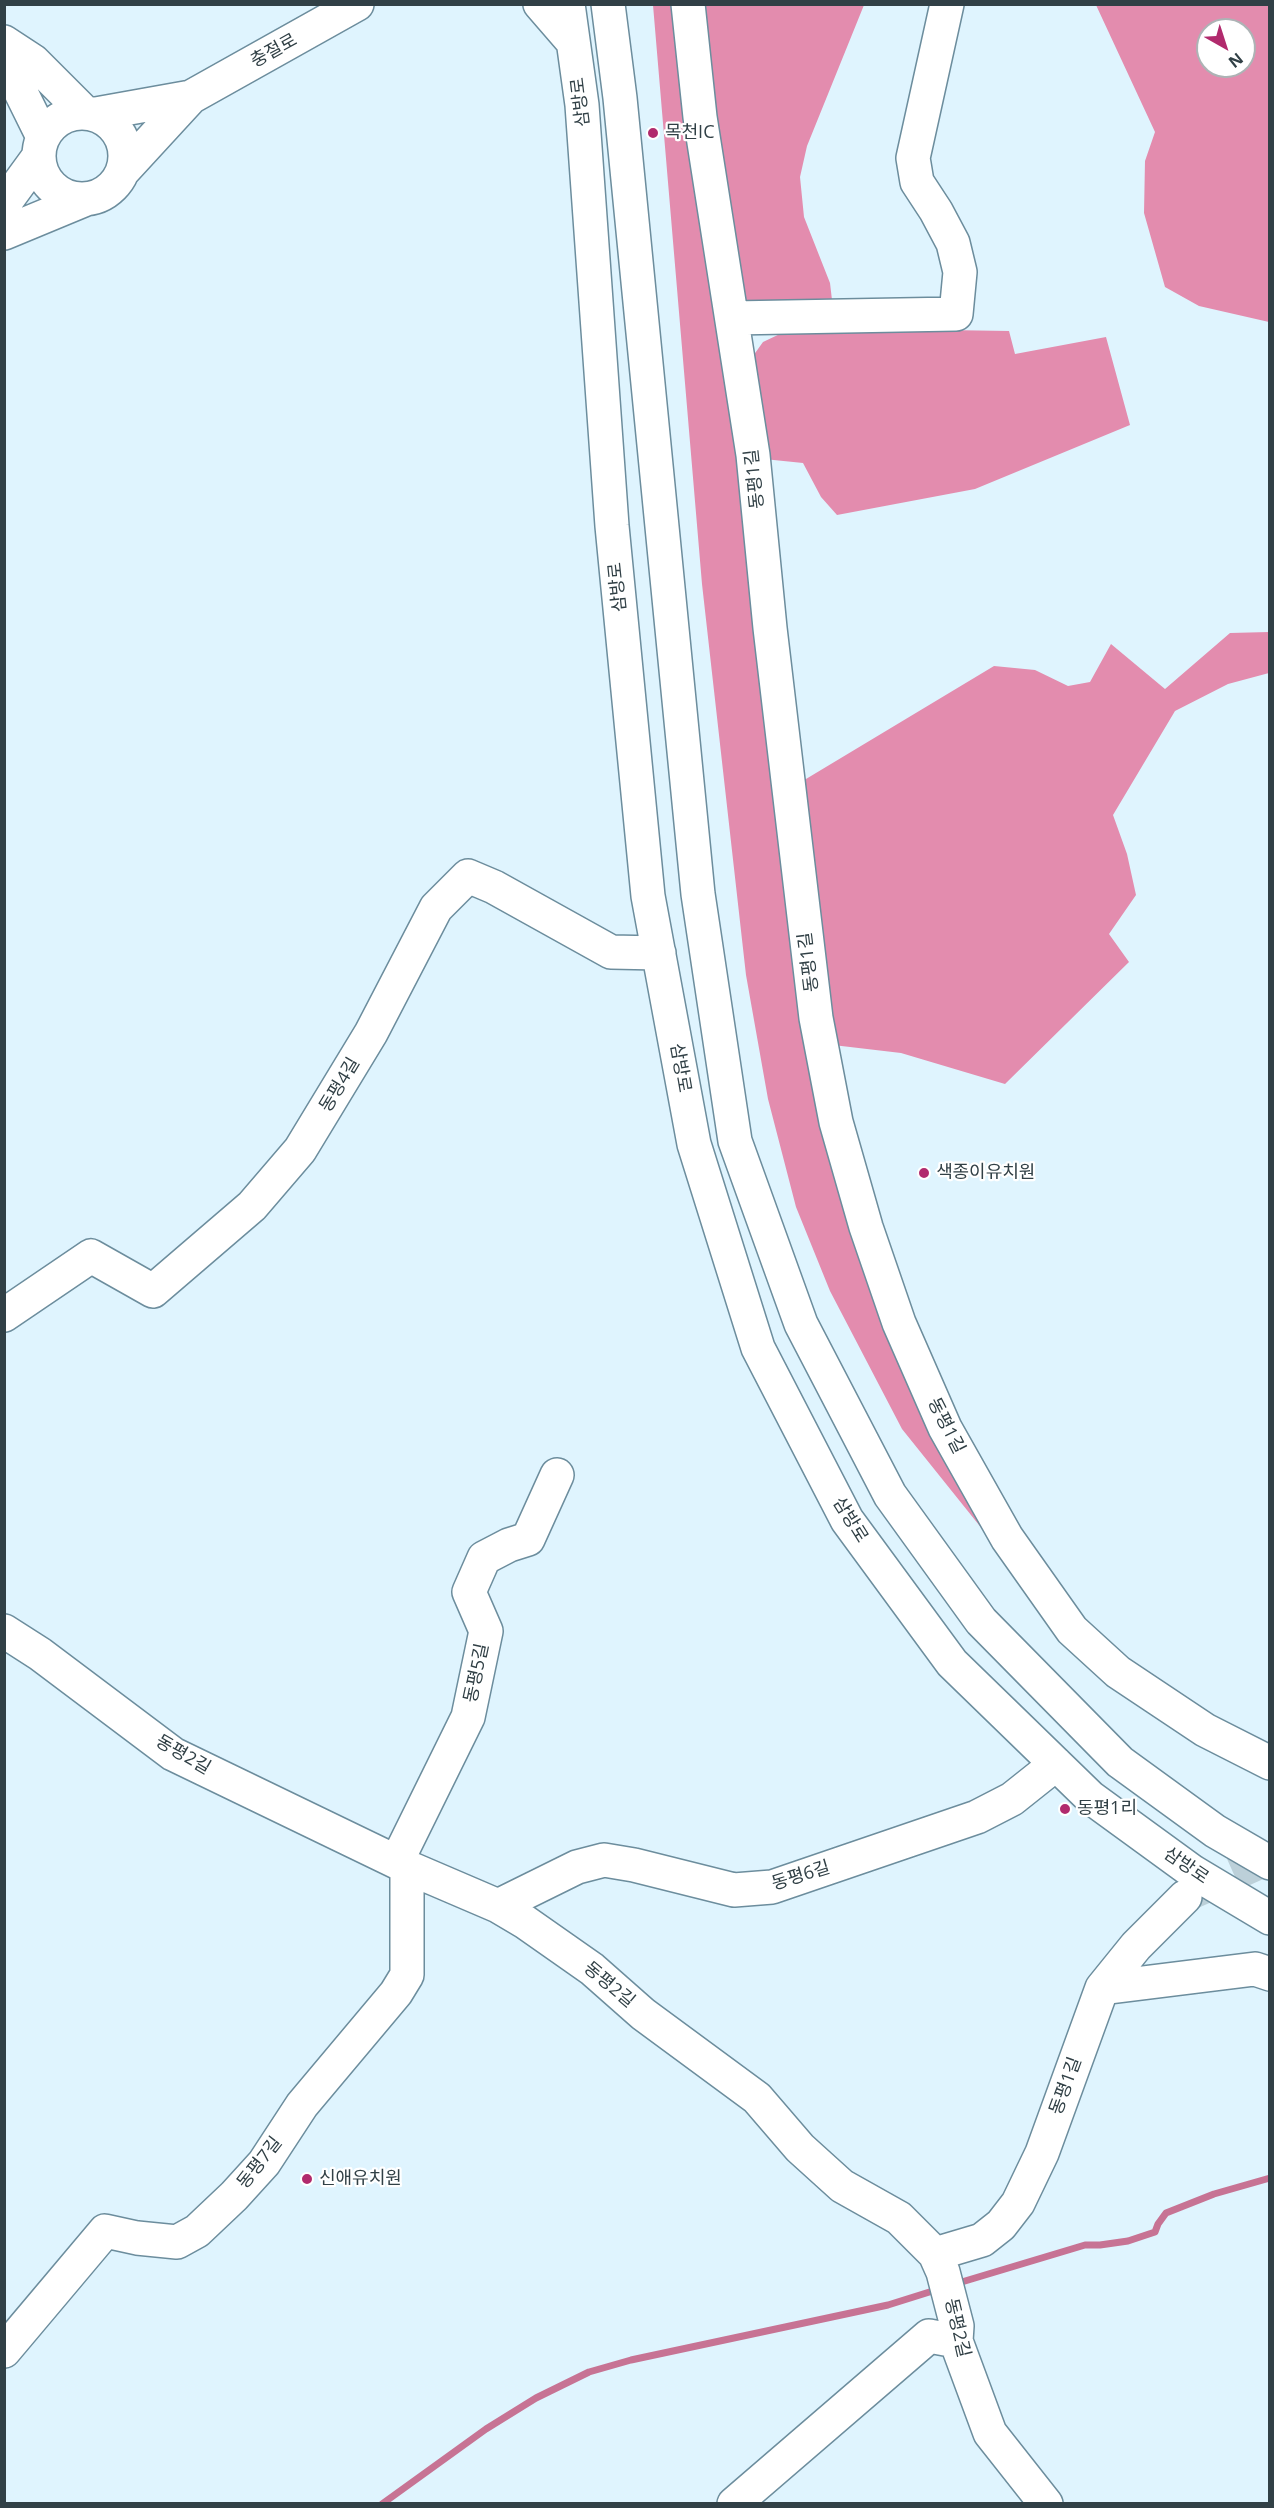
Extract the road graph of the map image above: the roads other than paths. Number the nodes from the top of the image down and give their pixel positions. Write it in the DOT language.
graph roads {
  1 [pos="357,4"];
  2 [pos="540,4"];
  3 [pos="568,4"];
  4 [pos="688,4"];
  5 [pos="947,4"];
  6 [pos="612,11"];
  7 [pos="572,41"];
  8 [pos="4,42"];
  9 [pos="4,58"];
  10 [pos="191,97"];
  11 [pos="90,113"];
  12 [pos="41,147"];
  13 [pos="122,172"];
  14 [pos="86,199"];
  15 [pos="4,204"];
  16 [pos="4,233"];
  17 [pos="732,318"];
  18 [pos="659,953"];
  19 [pos="4,1316"];
  20 [pos="557,1475"];
  21 [pos="4,1630"];
  22 [pos="1269,1763"];
  23 [pos="1056,1764"];
  24 [pos="1269,1863"];
  25 [pos="402,1864"];
  26 [pos="1185,1896"];
  27 [pos="498,1906"];
  28 [pos="1269,1918"];
  29 [pos="1269,1974"];
  30 [pos="1102,1988"];
  31 [pos="939,2263"];
  32 [pos="957,2334"];
  33 [pos="4,2351"];
  34 [pos="734,2504"];
  35 [pos="1046,2504"];
  1 -- 10 [label="street, 충절로"];
  2 -- 7 [label="street"];
  3 -- 7 [label="street, 삼방로"];
  4 -- 17 [label="street, 동평1길"];
  5 -- 17 [label="street"];
  6 -- 24 [label="street"];
  7 -- 18 [label="street, 삼방로"];
  8 -- 11 [label="street"];
  9 -- 12 [label="street"];
  10 -- 11 [label="street, 충절로"];
  10 -- 13 [label="street, 충절로"];
  11 -- 12 [label="street"];
  11 -- 13 [label="street"];
  12 -- 14 [label="street"];
  12 -- 15 [label="street"];
  13 -- 14 [label="street"];
  14 -- 16 [label="street"];
  17 -- 22 [label="street, 동평1길"];
  18 -- 19 [label="street, 동평4길"];
  18 -- 23 [label="street, 삼방로"];
  20 -- 25 [label="street, 동평5길"];
  21 -- 25 [label="street, 동평2길"];
  23 -- 27 [label="street, 동평6길"];
  23 -- 28 [label="street, 삼방로"];
  25 -- 27 [label="street, 동평2길"];
  25 -- 33 [label="street, 동평7길"];
  26 -- 30 [label="street, 동평1길"];
  27 -- 31 [label="street, 동평2길"];
  29 -- 30 [label="street"];
  30 -- 31 [label="street, 동평1길"];
  31 -- 32 [label="street, 동평2길"];
  32 -- 34 [label="street"];
  32 -- 35 [label="street, 동평2길"];
}
